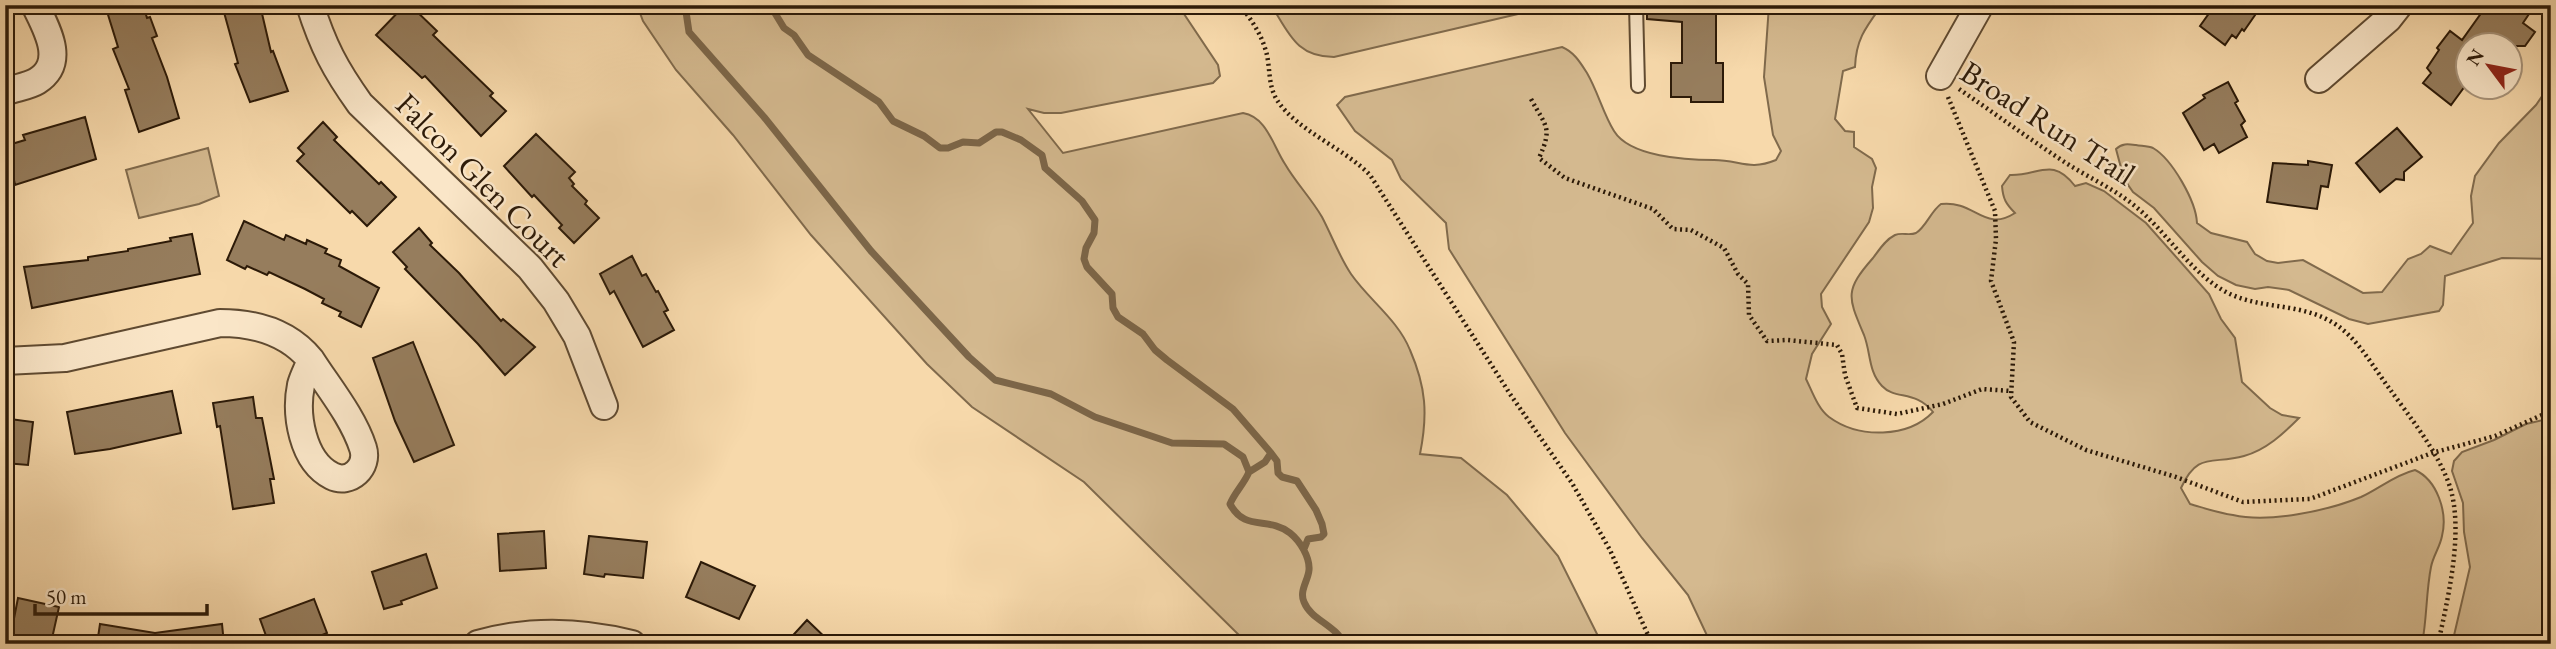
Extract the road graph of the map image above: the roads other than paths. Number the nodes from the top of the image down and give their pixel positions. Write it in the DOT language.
graph roads {
  1 [pos="35,5"];
  2 [pos="310,5"];
  3 [pos="1636,5"];
  4 [pos="1980,5"];
  5 [pos="2399,5"];
  6 [pos="1940,76"];
  7 [pos="2319,79"];
  8 [pos="1638,86"];
  9 [pos="5,92"];
  10 [pos="311,360"];
  11 [pos="5,361"];
  12 [pos="604,406"];
  13 [pos="478,644"];
  14 [pos="632,644"];
  1 -- 9 [label="street"];
  2 -- 12 [label="street, Falcon Glen Court"];
  3 -- 8 [label="lane"];
  4 -- 6 [label="street"];
  5 -- 7 [label="street"];
  10 -- 11 [label="street"];
  13 -- 14 [label="street"];
}
